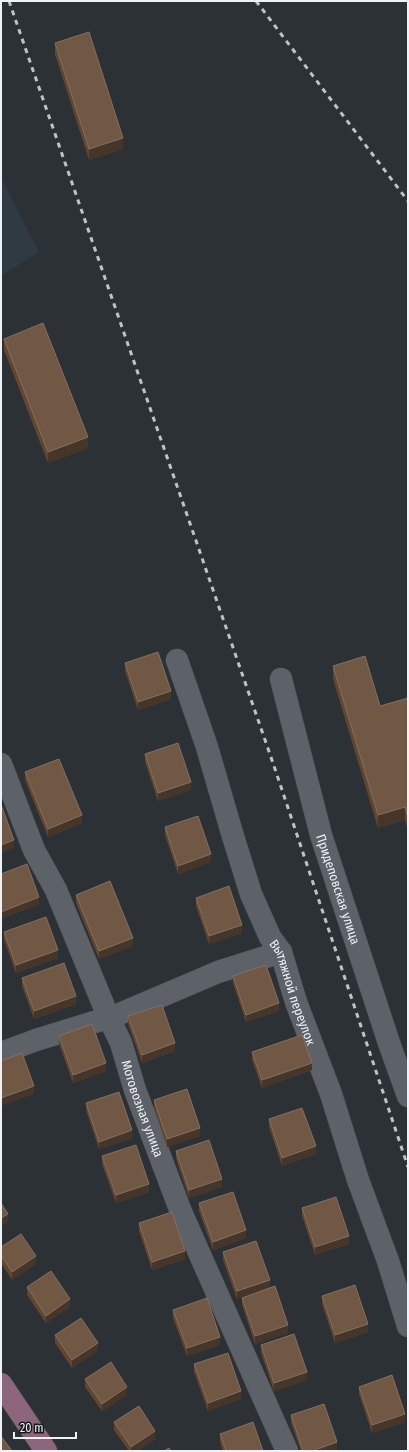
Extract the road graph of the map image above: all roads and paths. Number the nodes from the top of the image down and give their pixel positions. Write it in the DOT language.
graph roads {
  1 [pos="178,660"];
  2 [pos="281,678"];
  3 [pos="1,764"];
  4 [pos="281,952"];
  5 [pos="108,1016"];
  6 [pos="1,1053"];
  7 [pos="408,1096"];
  8 [pos="408,1326"];
  9 [pos="1,1384"];
  10 [pos="46,1451"];
  11 [pos="287,1451"];
  1 -- 4 [label="street, Вытяжной переулок"];
  2 -- 7 [label="street, Придеповская улица"];
  3 -- 5 [label="street, Мотовозная улица"];
  4 -- 5 [label="street"];
  4 -- 8 [label="street, Вытяжной переулок"];
  5 -- 6 [label="street"];
  5 -- 11 [label="street, Мотовозная улица"];
  9 -- 10 [label="main road"];
}
